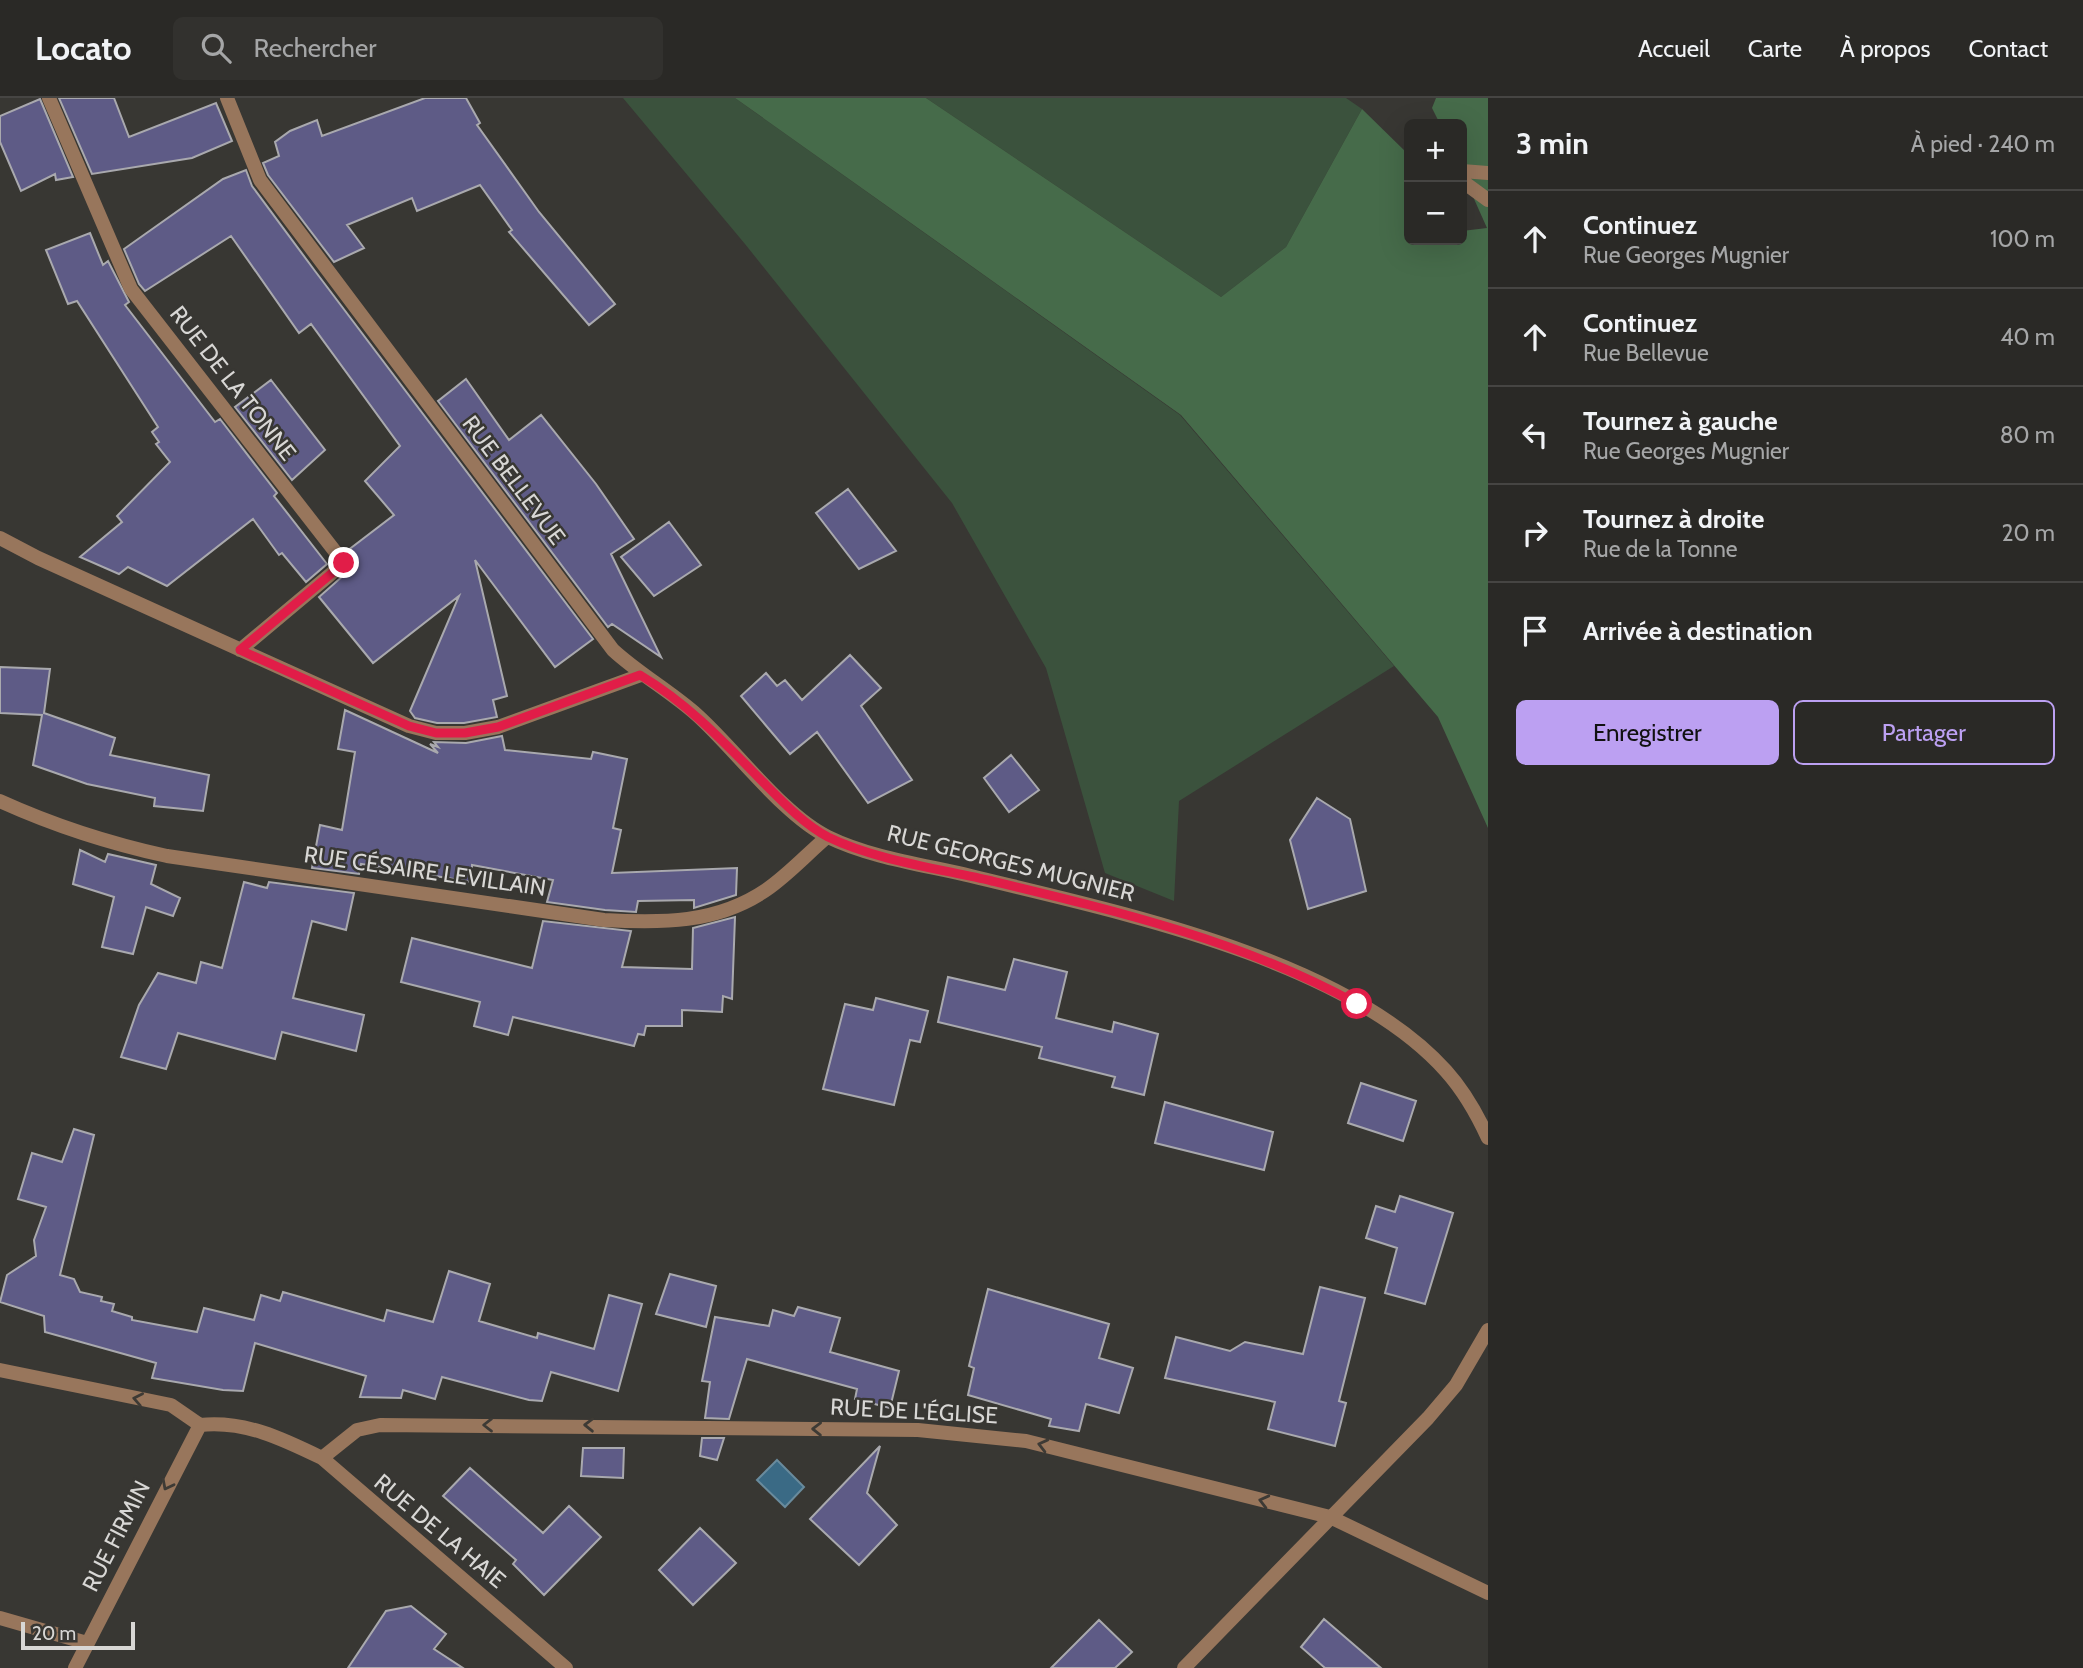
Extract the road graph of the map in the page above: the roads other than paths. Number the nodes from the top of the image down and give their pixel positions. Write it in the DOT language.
graph roads {
  1 [pos="50,98"];
  2 [pos="227,98"];
  3 [pos="1467,171"];
  4 [pos="1488,173"];
  5 [pos="1463,182"];
  6 [pos="1488,200"];
  7 [pos="0,538"];
  8 [pos="240,650"];
  9 [pos="640,675"];
  10 [pos="0,800"];
  11 [pos="827,837"];
  12 [pos="1488,1138"];
  13 [pos="1488,1330"];
  14 [pos="0,1370"];
  15 [pos="200,1425"];
  16 [pos="322,1458"];
  17 [pos="1330,1517"];
  18 [pos="1488,1594"];
  19 [pos="0,1618"];
  20 [pos="87,1643"];
  21 [pos="75,1668"];
  22 [pos="566,1668"];
  23 [pos="1184,1668"];
  1 -- 8 [label="street, RUE DE LA TONNE"];
  2 -- 9 [label="street, RUE BELLEVUE"];
  3 -- 4 [label="street"];
  5 -- 6 [label="street"];
  7 -- 8 [label="street"];
  8 -- 9 [label="street"];
  9 -- 11 [label="street, RUE BELLEVUE"];
  10 -- 11 [label="street, RUE CÉSAIRE LEVILLAIN"];
  11 -- 12 [label="street, RUE GEORGES MUGNIER"];
  13 -- 17 [label="street"];
  15 -- 14 [label="street, one-way"];
  15 -- 16 [label="street, RUE DE LA HAIE"];
  15 -- 20 [label="street, RUE FIRMIN, one-way"];
  17 -- 16 [label="street, RUE DE L'ÉGLISE, one-way"];
  16 -- 22 [label="street, RUE DE LA HAIE"];
  17 -- 18 [label="street, RUE DE L'ÉGLISE"];
  17 -- 23 [label="street"];
  19 -- 20 [label="street"];
  20 -- 21 [label="street, RUE FIRMIN"];
}
